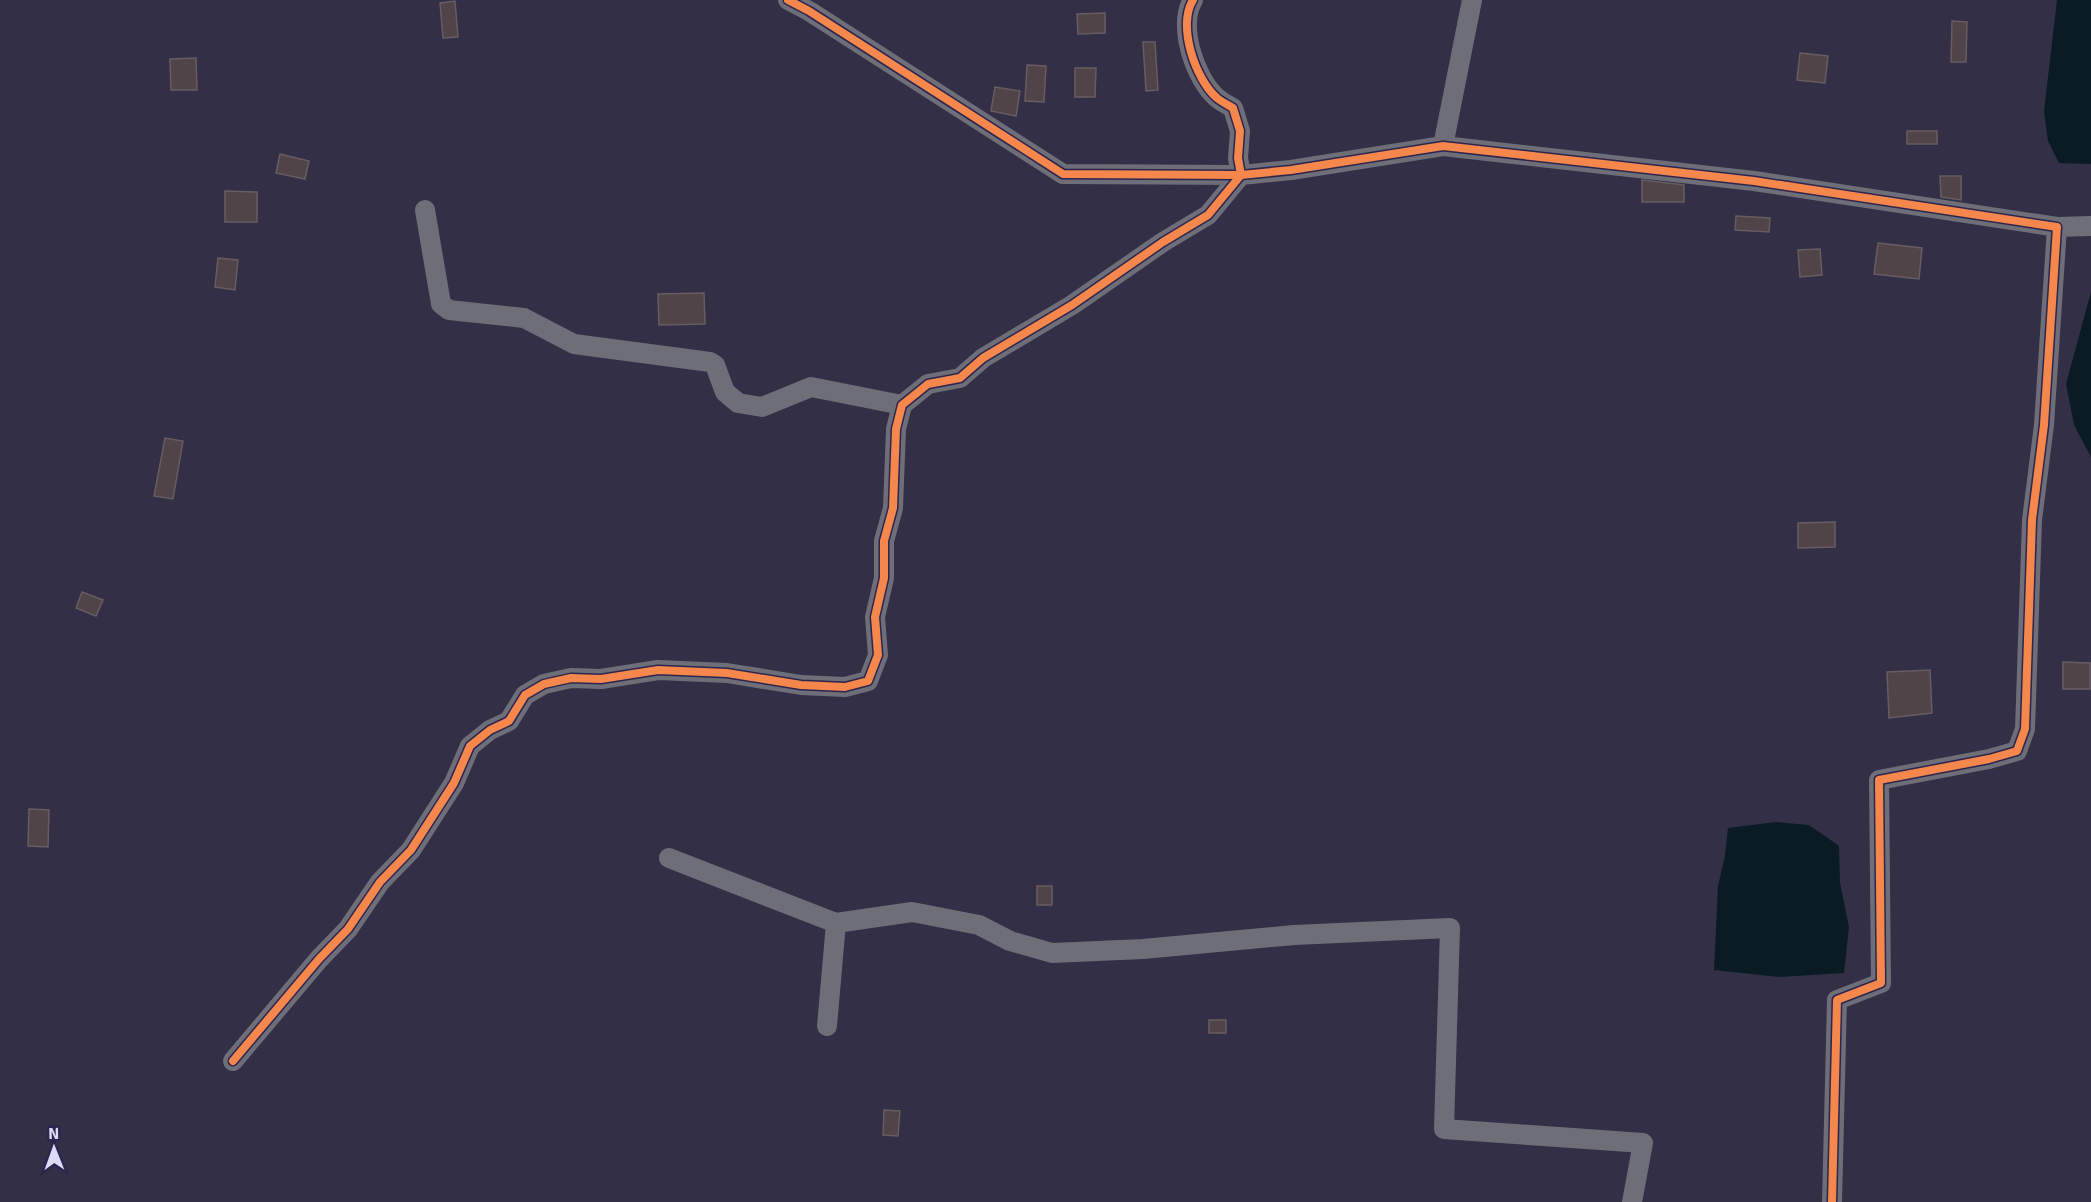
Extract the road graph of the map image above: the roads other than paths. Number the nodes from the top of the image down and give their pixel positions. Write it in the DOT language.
graph roads {
  1 [pos="788,0"];
  2 [pos="1193,0"];
  3 [pos="1472,0"];
  4 [pos="1443,146"];
  5 [pos="1241,175"];
  6 [pos="425,210"];
  7 [pos="2091,226"];
  8 [pos="2057,227"];
  9 [pos="902,405"];
  10 [pos="669,858"];
  11 [pos="836,923"];
  12 [pos="827,1026"];
  13 [pos="233,1061"];
  14 [pos="1632,1202"];
  15 [pos="1832,1202"];
  1 -- 5 [label="street"];
  2 -- 5 [label="street"];
  3 -- 4 [label="street"];
  4 -- 5 [label="street"];
  4 -- 8 [label="street"];
  5 -- 9 [label="street"];
  6 -- 9 [label="street"];
  7 -- 8 [label="street"];
  8 -- 15 [label="street"];
  9 -- 13 [label="street"];
  10 -- 11 [label="street"];
  11 -- 12 [label="street"];
  11 -- 14 [label="street"];
}
